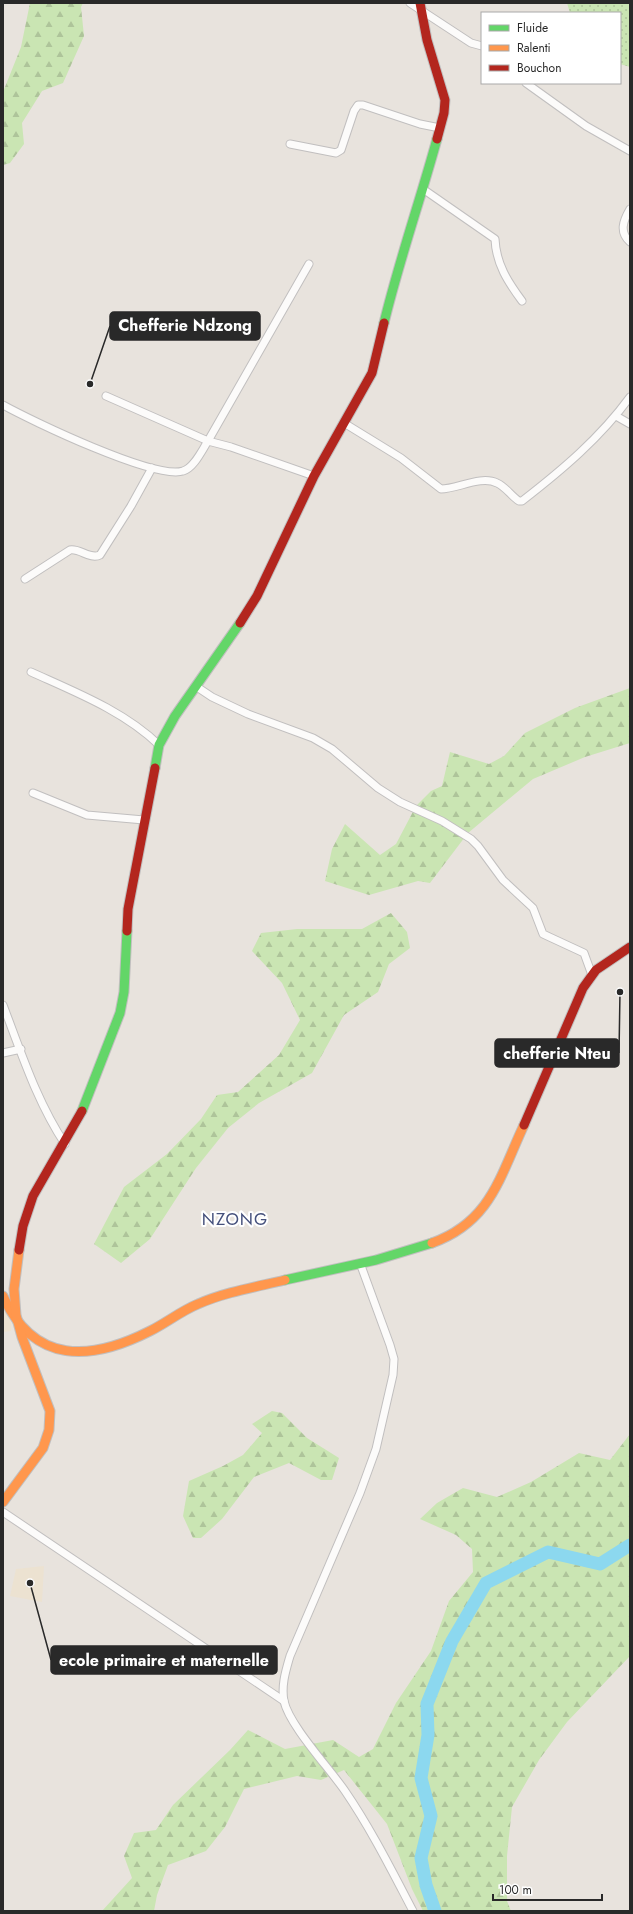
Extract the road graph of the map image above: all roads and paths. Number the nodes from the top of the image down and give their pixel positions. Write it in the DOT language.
graph roads {
  1 [pos="410,3"];
  2 [pos="420,6"];
  3 [pos="481,46"];
  4 [pos="527,84"];
  5 [pos="440,128"];
  6 [pos="290,144"];
  7 [pos="630,151"];
  8 [pos="423,188"];
  9 [pos="630,210"];
  10 [pos="630,242"];
  11 [pos="309,264"];
  12 [pos="522,301"];
  13 [pos="106,396"];
  14 [pos="630,397"];
  15 [pos="3,405"];
  16 [pos="616,416"];
  17 [pos="344,423"];
  18 [pos="630,424"];
  19 [pos="208,441"];
  20 [pos="152,468"];
  21 [pos="314,476"];
  22 [pos="25,579"];
  23 [pos="31,672"];
  24 [pos="197,687"];
  25 [pos="159,745"];
  26 [pos="34,793"];
  27 [pos="144,820"];
  28 [pos="630,947"];
  29 [pos="592,974"];
  30 [pos="3,1005"];
  31 [pos="21,1049"];
  32 [pos="3,1053"];
  33 [pos="65,1144"];
  34 [pos="360,1263"];
  35 [pos="3,1296"];
  36 [pos="18,1323"];
  37 [pos="3,1502"];
  38 [pos="3,1512"];
  39 [pos="284,1701"];
  40 [pos="413,1911"];
  1 -- 2 [label="street"];
  2 -- 3 [label="street"];
  2 -- 5 [label="street"];
  4 -- 7 [label="street"];
  5 -- 6 [label="street"];
  5 -- 8 [label="street"];
  8 -- 12 [label="street"];
  8 -- 17 [label="street"];
  9 -- 10 [label="street"];
  11 -- 19 [label="street"];
  13 -- 19 [label="street"];
  14 -- 16 [label="street"];
  15 -- 20 [label="street"];
  16 -- 17 [label="street"];
  16 -- 18 [label="street"];
  17 -- 21 [label="street"];
  19 -- 20 [label="street"];
  19 -- 21 [label="street"];
  20 -- 22 [label="street"];
  21 -- 24 [label="street"];
  23 -- 25 [label="street"];
  24 -- 25 [label="street"];
  24 -- 29 [label="street"];
  25 -- 27 [label="street"];
  26 -- 27 [label="street"];
  27 -- 33 [label="street"];
  28 -- 29 [label="street"];
  29 -- 34 [label="street"];
  30 -- 31 [label="street"];
  31 -- 32 [label="street"];
  31 -- 33 [label="street"];
  33 -- 36 [label="street"];
  34 -- 36 [label="street"];
  34 -- 39 [label="street"];
  35 -- 36 [label="street"];
  36 -- 37 [label="street"];
  38 -- 39 [label="street"];
  39 -- 40 [label="street"];
}
